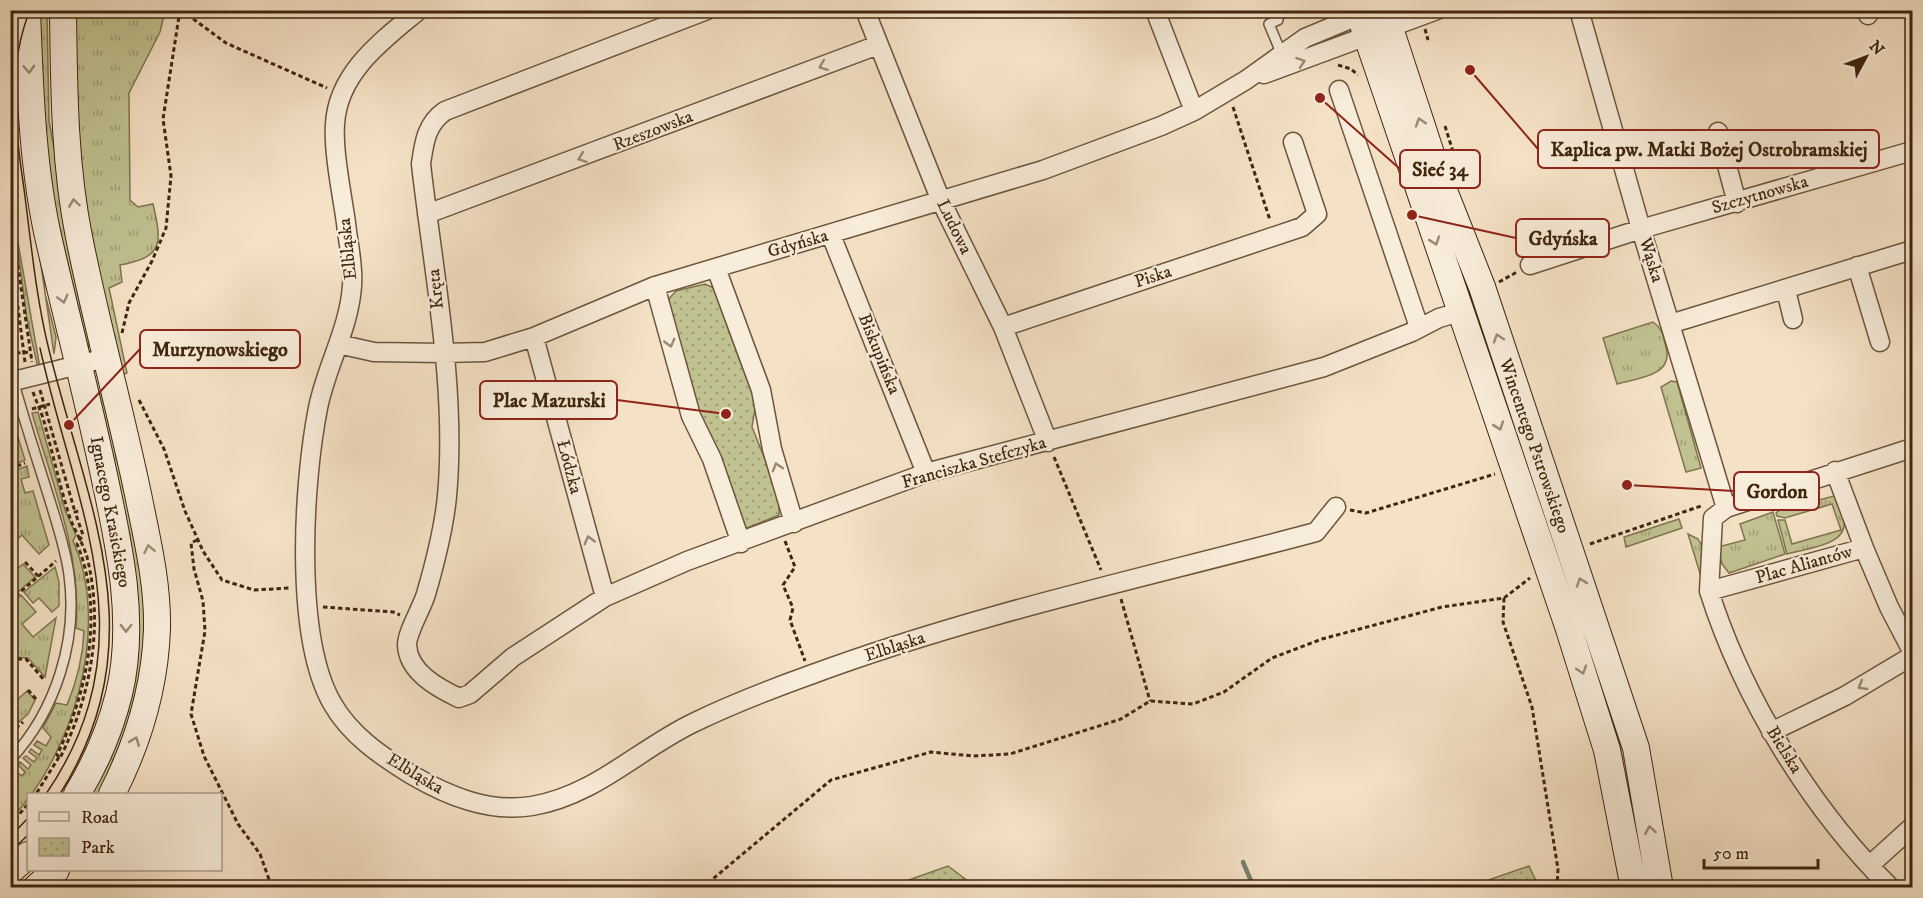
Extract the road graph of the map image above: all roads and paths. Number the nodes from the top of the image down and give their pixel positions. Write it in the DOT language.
graph roads {
  1 [pos="27,10"];
  2 [pos="63,10"];
  3 [pos="180,10"];
  4 [pos="419,10"];
  5 [pos="707,10"];
  6 [pos="865,10"];
  7 [pos="1155,10"];
  8 [pos="1279,10"];
  9 [pos="1437,10"];
  10 [pos="1579,10"];
  11 [pos="1372,19"];
  12 [pos="878,45"];
  13 [pos="1325,54"];
  14 [pos="1282,55"];
  15 [pos="1361,78"];
  16 [pos="1246,80"];
  17 [pos="1339,90"];
  18 [pos="1227,91"];
  19 [pos="342,97"];
  20 [pos="1194,111"];
  21 [pos="1718,132"];
  22 [pos="1293,142"];
  23 [pos="1912,151"];
  24 [pos="941,201"];
  25 [pos="1737,202"];
  26 [pos="10,213"];
  27 [pos="427,214"];
  28 [pos="1641,229"];
  29 [pos="831,235"];
  30 [pos="1276,236"];
  31 [pos="10,246"];
  32 [pos="1912,250"];
  33 [pos="1530,265"];
  34 [pos="1857,266"];
  35 [pos="716,268"];
  36 [pos="1499,283"];
  37 [pos="655,286"];
  38 [pos="1786,290"];
  39 [pos="1460,312"];
  40 [pos="1793,319"];
  41 [pos="1670,324"];
  42 [pos="1003,327"];
  43 [pos="1419,327"];
  44 [pos="534,337"];
  45 [pos="1880,342"];
  46 [pos="338,344"];
  47 [pos="113,350"];
  48 [pos="30,352"];
  49 [pos="16,353"];
  50 [pos="24,353"];
  51 [pos="443,353"];
  52 [pos="80,364"];
  53 [pos="34,369"];
  54 [pos="15,375"];
  55 [pos="38,382"];
  56 [pos="137,397"];
  57 [pos="47,404"];
  58 [pos="31,409"];
  59 [pos="1048,442"];
  60 [pos="1912,448"];
  61 [pos="10,469"];
  62 [pos="31,471"];
  63 [pos="1835,471"];
  64 [pos="926,473"];
  65 [pos="1495,474"];
  66 [pos="1724,504"];
  67 [pos="1336,507"];
  68 [pos="75,512"];
  69 [pos="787,525"];
  70 [pos="198,539"];
  71 [pos="741,543"];
  72 [pos="1590,544"];
  73 [pos="1864,548"];
  74 [pos="52,552"];
  75 [pos="25,562"];
  76 [pos="47,570"];
  77 [pos="58,572"];
  78 [pos="1549,572"];
  79 [pos="39,577"];
  80 [pos="1112,586"];
  81 [pos="306,587"];
  82 [pos="1709,591"];
  83 [pos="10,592"];
  84 [pos="15,597"];
  85 [pos="604,597"];
  86 [pos="1504,598"];
  87 [pos="10,601"];
  88 [pos="323,607"];
  89 [pos="1593,616"];
  90 [pos="416,621"];
  91 [pos="1568,626"];
  92 [pos="1912,654"];
  93 [pos="10,658"];
  94 [pos="49,675"];
  95 [pos="810,675"];
  96 [pos="46,682"];
  97 [pos="481,685"];
  98 [pos="28,690"];
  99 [pos="38,701"];
  100 [pos="1150,701"];
  101 [pos="35,708"];
  102 [pos="10,714"];
  103 [pos="26,719"];
  104 [pos="20,725"];
  105 [pos="1771,732"];
  106 [pos="10,733"];
  107 [pos="58,757"];
  108 [pos="10,760"];
  109 [pos="37,793"];
  110 [pos="79,793"];
  111 [pos="113,793"];
  112 [pos="27,805"];
  113 [pos="10,825"];
  114 [pos="1912,827"];
  115 [pos="27,856"];
  116 [pos="1870,865"];
  117 [pos="10,871"];
  118 [pos="55,871"];
  119 [pos="36,888"];
  120 [pos="272,888"];
  121 [pos="702,888"];
  122 [pos="1557,888"];
  123 [pos="1634,888"];
  124 [pos="1660,888"];
  125 [pos="1891,888"];
  1 -- 52 [label="main road, Ignacego Krasickiego, one-way"];
  47 -- 2 [label="main road, Ignacego Krasickiego, one-way"];
  3 -- 19 [label="path"];
  3 -- 47 [label="path"];
  4 -- 19 [label="street, Elbląska"];
  5 -- 27 [label="street, Kręta"];
  6 -- 12 [label="street, Ludowa"];
  7 -- 20 [label="street"];
  8 -- 14 [label="lane"];
  9 -- 11 [label="street"];
  10 -- 28 [label="street, Wąska"];
  11 -- 13 [label="street, Gdyńska"];
  11 -- 14 [label="street, Gdyńska"];
  11 -- 39 [label="main road, Wincentego Pstrowskiego, one-way"];
  89 -- 11 [label="main road, Wincentego Pstrowskiego, one-way"];
  12 -- 24 [label="street, Ludowa"];
  12 -- 27 [label="street, Rzeszowska, one-way"];
  13 -- 15 [label="path"];
  16 -- 13 [label="street, Gdyńska, one-way"];
  14 -- 16 [label="street, Gdyńska"];
  16 -- 18 [label="street, Gdyńska"];
  17 -- 43 [label="street"];
  18 -- 20 [label="street, Gdyńska"];
  18 -- 30 [label="path"];
  19 -- 46 [label="street, Elbląska"];
  20 -- 24 [label="street, Gdyńska"];
  21 -- 25 [label="street"];
  22 -- 30 [label="street, Piska"];
  23 -- 25 [label="street, Szczytnowska"];
  24 -- 29 [label="street, Gdyńska"];
  24 -- 42 [label="street, Ludowa"];
  25 -- 28 [label="street, Szczytnowska"];
  26 -- 48 [label="path"];
  27 -- 51 [label="street, Kręta"];
  28 -- 33 [label="street, Szczytnowska"];
  28 -- 41 [label="street, Wąska"];
  29 -- 35 [label="street, Gdyńska"];
  29 -- 64 [label="street, Biskupińska"];
  30 -- 42 [label="street, Piska"];
  31 -- 50 [label="path"];
  32 -- 34 [label="street"];
  33 -- 36 [label="path"];
  34 -- 38 [label="street"];
  34 -- 45 [label="street"];
  35 -- 37 [label="street, Gdyńska"];
  69 -- 35 [label="street, one-way"];
  37 -- 44 [label="street, Gdyńska"];
  37 -- 71 [label="street, one-way"];
  38 -- 40 [label="street"];
  38 -- 41 [label="street"];
  39 -- 43 [label="street, Franciszka Stefczyka"];
  39 -- 78 [label="main road, Wincentego Pstrowskiego, one-way"];
  41 -- 66 [label="street, Wąska"];
  42 -- 59 [label="street, Ludowa"];
  43 -- 59 [label="street, Franciszka Stefczyka"];
  44 -- 51 [label="street, Gdyńska"];
  85 -- 44 [label="street, Łódzka, one-way"];
  46 -- 51 [label="street, Gdyńska"];
  46 -- 81 [label="street, Elbląska"];
  47 -- 52 [label="street"];
  111 -- 47 [label="main road, Ignacego Krasickiego, one-way"];
  48 -- 50 [label="path"];
  48 -- 53 [label="path"];
  49 -- 50 [label="path"];
  50 -- 54 [label="path"];
  51 -- 90 [label="street, Kręta"];
  52 -- 54 [label="street"];
  52 -- 110 [label="main road, Ignacego Krasickiego, one-way"];
  54 -- 108 [label="lane"];
  55 -- 57 [label="path"];
  56 -- 70 [label="path"];
  57 -- 58 [label="path"];
  57 -- 68 [label="path"];
  59 -- 64 [label="street, Franciszka Stefczyka"];
  59 -- 80 [label="path"];
  60 -- 63 [label="street"];
  61 -- 62 [label="path"];
  63 -- 66 [label="street"];
  63 -- 73 [label="street, Plac Aliantów"];
  64 -- 69 [label="street, Franciszka Stefczyka"];
  65 -- 67 [label="path"];
  66 -- 72 [label="path"];
  66 -- 82 [label="street"];
  67 -- 80 [label="street, Elbląska"];
  69 -- 71 [label="street, Franciszka Stefczyka"];
  69 -- 95 [label="path"];
  70 -- 81 [label="path"];
  70 -- 120 [label="path"];
  71 -- 85 [label="street, Franciszka Stefczyka"];
  73 -- 82 [label="street, Plac Aliantów"];
  73 -- 92 [label="street"];
  74 -- 77 [label="path"];
  75 -- 79 [label="path"];
  76 -- 79 [label="path"];
  78 -- 86 [label="path"];
  78 -- 91 [label="main road, Wincentego Pstrowskiego"];
  79 -- 84 [label="path"];
  80 -- 95 [label="street, Elbląska"];
  80 -- 100 [label="path"];
  81 -- 95 [label="street, Elbląska"];
  82 -- 105 [label="street, Bielska"];
  83 -- 84 [label="path"];
  84 -- 87 [label="path"];
  85 -- 97 [label="street, Franciszka Stefczyka"];
  86 -- 100 [label="path"];
  86 -- 122 [label="path"];
  88 -- 90 [label="path"];
  89 -- 91 [label="main road"];
  124 -- 89 [label="main road, Wincentego Pstrowskiego, one-way"];
  90 -- 97 [label="street, Kręta"];
  91 -- 123 [label="main road, Wincentego Pstrowskiego, one-way"];
  92 -- 105 [label="street, one-way"];
  93 -- 96 [label="path"];
  94 -- 96 [label="path"];
  96 -- 99 [label="path"];
  98 -- 99 [label="path"];
  99 -- 101 [label="path"];
  100 -- 121 [label="path"];
  102 -- 104 [label="path"];
  103 -- 104 [label="path"];
  104 -- 106 [label="path"];
  105 -- 116 [label="street, Bielska"];
  107 -- 109 [label="path"];
  112 -- 113 [label="path"];
  114 -- 116 [label="street"];
  115 -- 117 [label="main road"];
  116 -- 125 [label="street, Bielska"];
  118 -- 119 [label="main road"];
}
